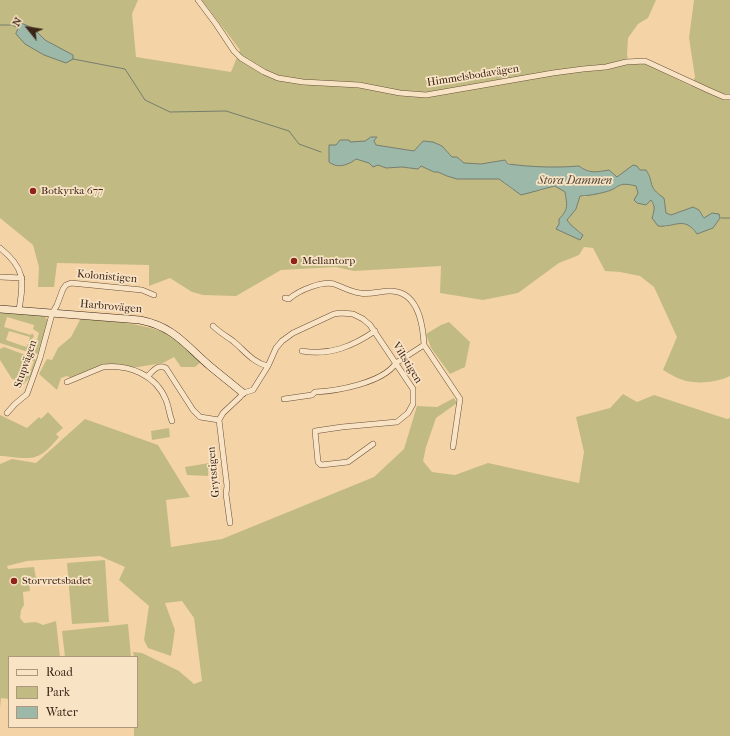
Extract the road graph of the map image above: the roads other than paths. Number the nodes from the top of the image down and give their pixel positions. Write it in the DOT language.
graph roads {
  1 [pos="198,0"];
  2 [pos="730,97"];
  3 [pos="0,248"];
  4 [pos="0,277"];
  5 [pos="22,278"];
  6 [pos="154,295"];
  7 [pos="284,298"];
  8 [pos="0,310"];
  9 [pos="19,310"];
  10 [pos="52,314"];
  11 [pos="213,326"];
  12 [pos="375,331"];
  13 [pos="424,345"];
  14 [pos="302,351"];
  15 [pos="396,363"];
  16 [pos="268,366"];
  17 [pos="148,377"];
  18 [pos="67,382"];
  19 [pos="243,393"];
  20 [pos="284,398"];
  21 [pos="7,413"];
  22 [pos="219,420"];
  23 [pos="172,421"];
  24 [pos="373,444"];
  25 [pos="453,447"];
  26 [pos="230,522"];
  1 -- 2 [label="street, Himmelsbodavägen"];
  3 -- 5 [label="street"];
  4 -- 5 [label="street"];
  5 -- 9 [label="street"];
  6 -- 10 [label="street, Kolonistigen"];
  7 -- 13 [label="street"];
  8 -- 9 [label="street, Harbrovägen"];
  9 -- 10 [label="street, Harbrovägen"];
  10 -- 19 [label="street, Harbrovägen"];
  10 -- 21 [label="street, Stupvägen"];
  11 -- 16 [label="street"];
  12 -- 14 [label="street"];
  12 -- 15 [label="street, Viltstigen"];
  12 -- 16 [label="street, Viltstigen"];
  13 -- 15 [label="street"];
  13 -- 25 [label="street"];
  15 -- 20 [label="street"];
  15 -- 24 [label="street, Viltstigen"];
  16 -- 19 [label="street, Viltstigen"];
  17 -- 18 [label="street"];
  17 -- 22 [label="street"];
  17 -- 23 [label="street"];
  19 -- 22 [label="street"];
  22 -- 26 [label="street, Grytstigen"];
}
